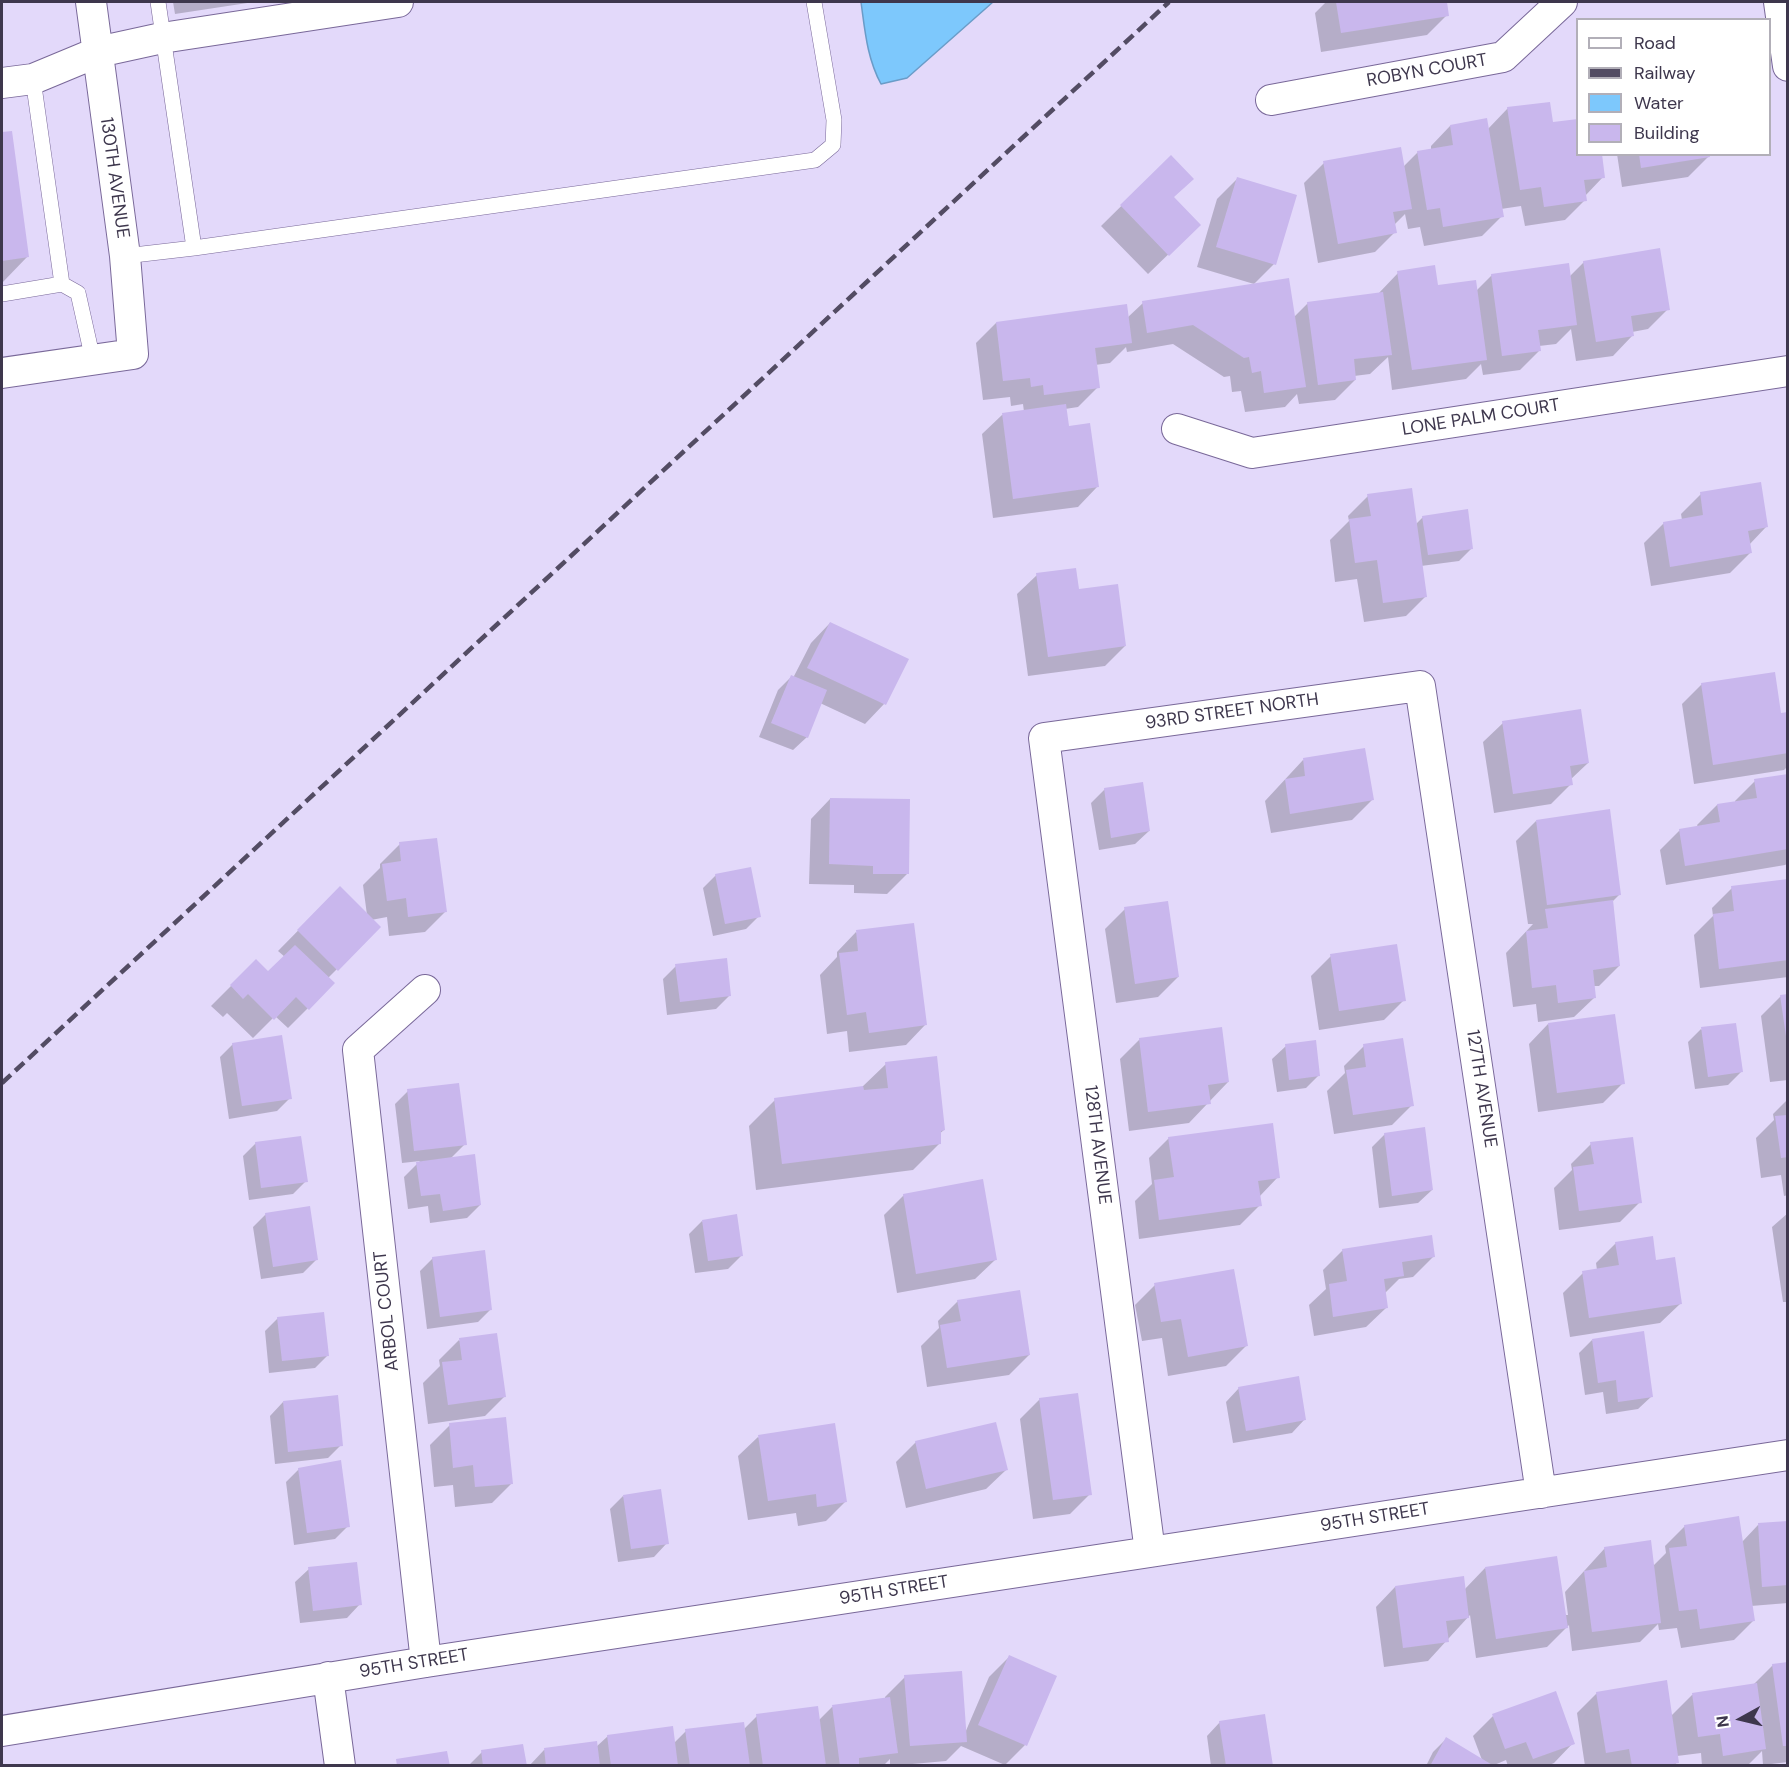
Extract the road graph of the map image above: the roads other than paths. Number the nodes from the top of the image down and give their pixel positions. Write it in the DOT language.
graph roads {
  1 [pos="91,2"];
  2 [pos="158,2"];
  3 [pos="398,2"];
  4 [pos="814,2"];
  5 [pos="1562,2"];
  6 [pos="1779,2"];
  7 [pos="162,38"];
  8 [pos="98,52"];
  9 [pos="1788,66"];
  10 [pos="33,78"];
  11 [pos="2,83"];
  12 [pos="1271,100"];
  13 [pos="194,248"];
  14 [pos="125,256"];
  15 [pos="62,284"];
  16 [pos="2,294"];
  17 [pos="93,360"];
  18 [pos="1788,371"];
  19 [pos="2,373"];
  20 [pos="1178,429"];
  21 [pos="1420,686"];
  22 [pos="1044,738"];
  23 [pos="426,990"];
  24 [pos="1788,1455"];
  25 [pos="1541,1493"];
  26 [pos="1150,1552"];
  27 [pos="426,1662"];
  28 [pos="328,1677"];
  29 [pos="2,1731"];
  30 [pos="340,1766"];
  1 -- 8 [label="street, 130TH AVENUE"];
  2 -- 7 [label="lane"];
  3 -- 7 [label="street"];
  4 -- 13 [label="lane"];
  5 -- 12 [label="street, ROBYN COURT"];
  6 -- 9 [label="street"];
  7 -- 8 [label="street"];
  7 -- 13 [label="lane"];
  8 -- 10 [label="street"];
  8 -- 14 [label="street, 130TH AVENUE"];
  10 -- 11 [label="street"];
  10 -- 15 [label="lane"];
  13 -- 14 [label="lane"];
  14 -- 17 [label="street, 130TH AVENUE"];
  15 -- 16 [label="lane"];
  15 -- 17 [label="lane"];
  17 -- 19 [label="street"];
  18 -- 20 [label="street, LONE PALM COURT"];
  21 -- 22 [label="street, 93RD STREET NORTH"];
  21 -- 25 [label="street, 127TH AVENUE"];
  22 -- 26 [label="street, 128TH AVENUE"];
  23 -- 27 [label="street, ARBOL COURT"];
  24 -- 25 [label="street, 95TH STREET"];
  25 -- 26 [label="street, 95TH STREET"];
  26 -- 27 [label="street, 95TH STREET"];
  27 -- 28 [label="street, 95TH STREET"];
  28 -- 29 [label="street, 95TH STREET"];
  28 -- 30 [label="street"];
}
